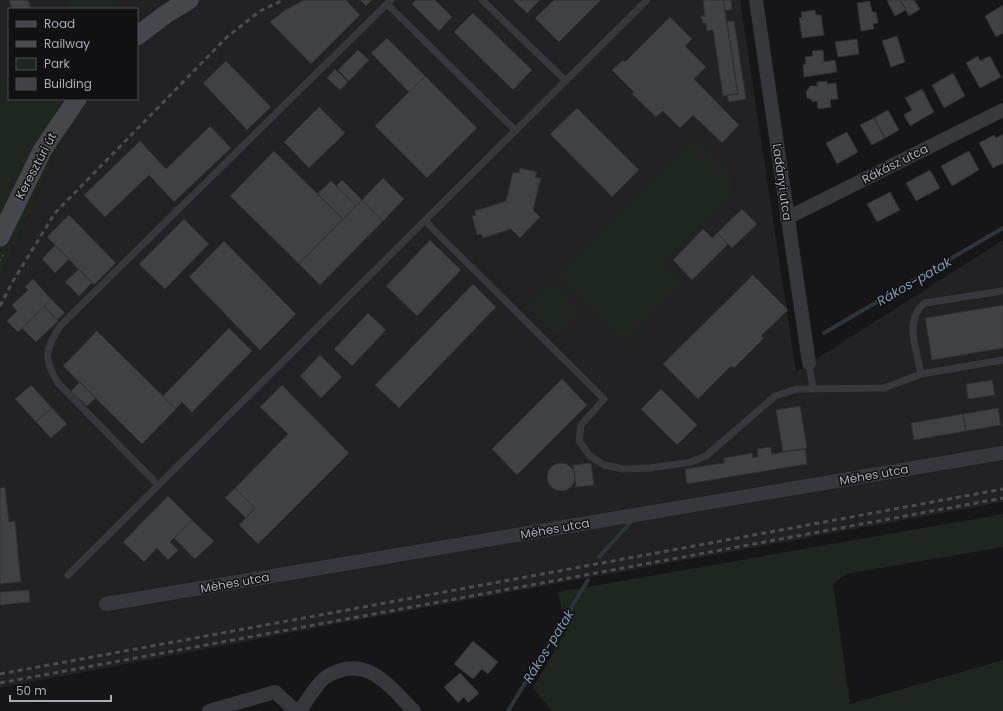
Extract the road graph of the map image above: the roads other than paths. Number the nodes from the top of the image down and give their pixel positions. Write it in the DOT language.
graph roads {
  1 [pos="189,0"];
  2 [pos="482,0"];
  3 [pos="647,0"];
  4 [pos="756,0"];
  5 [pos="389,2"];
  6 [pos="138,35"];
  7 [pos="566,81"];
  8 [pos="76,100"];
  9 [pos="1003,110"];
  10 [pos="516,131"];
  11 [pos="787,218"];
  12 [pos="425,221"];
  13 [pos="0,237"];
  14 [pos="1003,291"];
  15 [pos="1003,360"];
  16 [pos="809,363"];
  17 [pos="921,374"];
  18 [pos="813,389"];
  19 [pos="1003,453"];
  20 [pos="158,485"];
  21 [pos="68,575"];
  22 [pos="106,604"];
  23 [pos="209,711"];
  24 [pos="296,711"];
  25 [pos="300,711"];
  26 [pos="414,711"];
  1 -- 6 [label="main road"];
  2 -- 7 [label="lane"];
  3 -- 7 [label="lane"];
  4 -- 11 [label="street, Ladányi utca"];
  5 -- 10 [label="lane"];
  5 -- 20 [label="lane"];
  7 -- 10 [label="lane"];
  8 -- 13 [label="main road, Keresztúri út"];
  9 -- 11 [label="street, Rákász utca"];
  10 -- 12 [label="lane"];
  11 -- 16 [label="street, Ladányi utca"];
  12 -- 18 [label="lane"];
  12 -- 20 [label="lane"];
  14 -- 17 [label="lane"];
  15 -- 17 [label="lane"];
  16 -- 18 [label="lane"];
  17 -- 18 [label="lane"];
  19 -- 22 [label="street, Méhes utca"];
  20 -- 21 [label="lane"];
  23 -- 24 [label="street"];
  25 -- 26 [label="street"];
}
